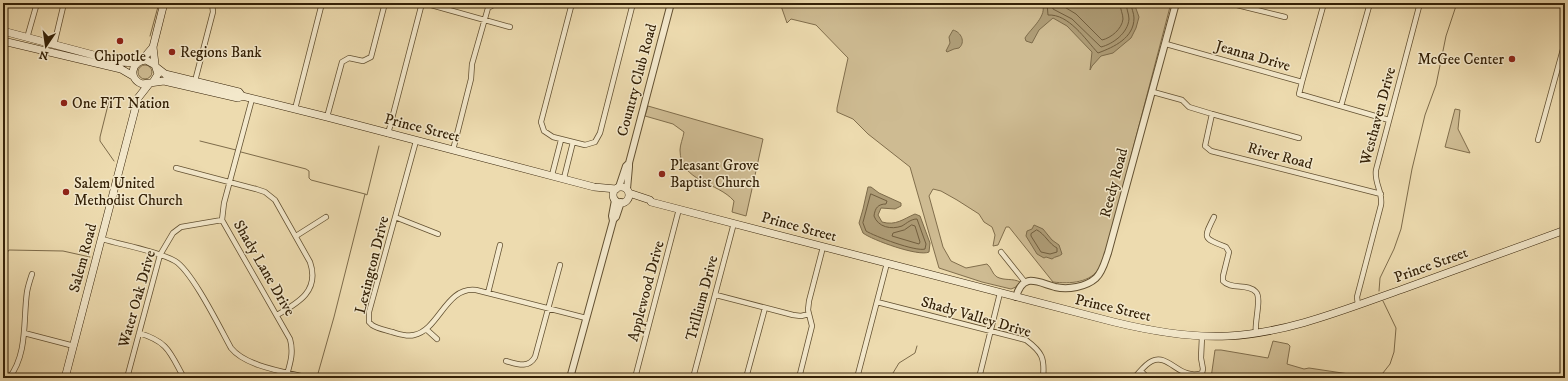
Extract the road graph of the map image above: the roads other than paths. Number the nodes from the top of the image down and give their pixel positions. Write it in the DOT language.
graph roads {
  1 [pos="37,3"];
  2 [pos="64,3"];
  3 [pos="164,3"];
  4 [pos="212,3"];
  5 [pos="322,3"];
  6 [pos="385,3"];
  7 [pos="423,3"];
  8 [pos="497,3"];
  9 [pos="572,3"];
  10 [pos="632,3"];
  11 [pos="671,3"];
  12 [pos="1176,3"];
  13 [pos="1229,3"];
  14 [pos="1324,3"];
  15 [pos="1370,3"];
  16 [pos="1420,3"];
  17 [pos="1285,17"];
  18 [pos="484,19"];
  19 [pos="510,26"];
  20 [pos="3,31"];
  21 [pos="20,35"];
  22 [pos="3,36"];
  23 [pos="27,38"];
  24 [pos="3,41"];
  25 [pos="1565,42"];
  26 [pos="54,44"];
  27 [pos="1166,44"];
  28 [pos="153,46"];
  29 [pos="99,56"];
  30 [pos="71,58"];
  31 [pos="139,62"];
  32 [pos="155,65"];
  33 [pos="134,79"];
  34 [pos="195,81"];
  35 [pos="1302,82"];
  36 [pos="151,83"];
  37 [pos="1153,92"];
  38 [pos="241,94"];
  39 [pos="138,98"];
  40 [pos="252,99"];
  41 [pos="1341,106"];
  42 [pos="295,109"];
  43 [pos="1212,114"];
  44 [pos="327,117"];
  45 [pos="1389,120"];
  46 [pos="388,134"];
  47 [pos="1299,138"];
  48 [pos="561,140"];
  49 [pos="1538,140"];
  50 [pos="416,141"];
  51 [pos="573,142"];
  52 [pos="453,150"];
  53 [pos="176,168"];
  54 [pos="552,175"];
  55 [pos="564,178"];
  56 [pos="230,182"];
  57 [pos="1381,194"];
  58 [pos="621,195"];
  59 [pos="679,209"];
  60 [pos="326,217"];
  61 [pos="395,217"];
  62 [pos="1214,217"];
  63 [pos="222,220"];
  64 [pos="734,223"];
  65 [pos="1565,230"];
  66 [pos="438,234"];
  67 [pos="296,236"];
  68 [pos="102,239"];
  69 [pos="500,246"];
  70 [pos="823,247"];
  71 [pos="1001,252"];
  72 [pos="160,254"];
  73 [pos="887,263"];
  74 [pos="560,265"];
  75 [pos="32,274"];
  76 [pos="1025,282"];
  77 [pos="488,293"];
  78 [pos="1000,293"];
  79 [pos="716,295"];
  80 [pos="1016,297"];
  81 [pos="877,302"];
  82 [pos="1358,304"];
  83 [pos="765,308"];
  84 [pos="549,309"];
  85 [pos="809,314"];
  86 [pos="277,315"];
  87 [pos="586,318"];
  88 [pos="426,329"];
  89 [pos="991,331"];
  90 [pos="1256,332"];
  91 [pos="24,333"];
  92 [pos="139,333"];
  93 [pos="1202,336"];
  94 [pos="437,339"];
  95 [pos="74,346"];
  96 [pos="506,361"];
  97 [pos="1141,371"];
  98 [pos="288,372"];
  99 [pos="9,378"];
  100 [pos="65,378"];
  101 [pos="127,378"];
  102 [pos="184,378"];
  103 [pos="286,378"];
  104 [pos="310,378"];
  105 [pos="570,378"];
  106 [pos="635,378"];
  107 [pos="694,378"];
  108 [pos="746,378"];
  109 [pos="799,378"];
  110 [pos="857,378"];
  111 [pos="979,378"];
  112 [pos="1043,378"];
  113 [pos="1134,378"];
  114 [pos="1148,378"];
  1 -- 23 [label="street"];
  2 -- 26 [label="street"];
  3 -- 28 [label="main road"];
  4 -- 34 [label="street"];
  5 -- 42 [label="street"];
  6 -- 44 [label="street"];
  7 -- 18 [label="street"];
  7 -- 46 [label="street"];
  8 -- 18 [label="street"];
  9 -- 48 [label="street"];
  10 -- 51 [label="street"];
  11 -- 58 [label="street, Country Club Road"];
  12 -- 27 [label="street, Reedy Road"];
  13 -- 17 [label="street"];
  14 -- 35 [label="street, Jeanna Drive"];
  15 -- 41 [label="street"];
  16 -- 45 [label="street, Westhaven Drive"];
  18 -- 19 [label="street"];
  18 -- 52 [label="street"];
  20 -- 21 [label="main road"];
  21 -- 22 [label="main road"];
  21 -- 23 [label="main road"];
  22 -- 23 [label="main road"];
  23 -- 26 [label="main road"];
  24 -- 30 [label="main road"];
  25 -- 49 [label="street"];
  26 -- 29 [label="main road"];
  27 -- 35 [label="street, Jeanna Drive"];
  27 -- 37 [label="street, Reedy Road"];
  28 -- 31 [label="main road"];
  28 -- 32 [label="main road"];
  29 -- 30 [label="main road"];
  29 -- 31 [label="main road"];
  30 -- 33 [label="main road"];
  31 -- 32 [label="main road"];
  31 -- 33 [label="main road"];
  32 -- 34 [label="main road, Prince Street"];
  32 -- 36 [label="main road"];
  33 -- 36 [label="main road"];
  33 -- 39 [label="main road, Salem Road"];
  34 -- 38 [label="main road, Prince Street"];
  35 -- 41 [label="street"];
  36 -- 38 [label="main road, Prince Street"];
  36 -- 39 [label="main road, Salem Road"];
  37 -- 43 [label="street, River Road"];
  37 -- 76 [label="street, Reedy Road"];
  38 -- 40 [label="main road, Prince Street"];
  39 -- 68 [label="main road, Salem Road"];
  40 -- 42 [label="main road, Prince Street"];
  40 -- 56 [label="street, Shady Lane Drive"];
  41 -- 45 [label="street"];
  42 -- 44 [label="main road, Prince Street"];
  43 -- 47 [label="street, River Road"];
  43 -- 57 [label="street, River Road"];
  44 -- 46 [label="main road, Prince Street"];
  45 -- 57 [label="street, Westhaven Drive"];
  46 -- 50 [label="main road, Prince Street"];
  48 -- 51 [label="street"];
  48 -- 54 [label="street"];
  50 -- 52 [label="main road, Prince Street"];
  50 -- 61 [label="street, Lexington Drive"];
  51 -- 55 [label="street"];
  52 -- 54 [label="main road, Prince Street"];
  53 -- 56 [label="street"];
  54 -- 55 [label="main road, Prince Street"];
  55 -- 58 [label="main road, Prince Street"];
  56 -- 63 [label="street, Shady Lane Drive"];
  56 -- 67 [label="street"];
  57 -- 82 [label="street, Westhaven Drive"];
  58 -- 59 [label="main road, Prince Street"];
  58 -- 87 [label="street, Country Club Road"];
  59 -- 64 [label="main road, Prince Street"];
  59 -- 106 [label="street, Applewood Drive"];
  60 -- 67 [label="street"];
  61 -- 66 [label="street"];
  61 -- 88 [label="street, Lexington Drive"];
  62 -- 90 [label="street"];
  63 -- 72 [label="street, Water Oak Drive"];
  63 -- 86 [label="street, Shady Lane Drive"];
  64 -- 70 [label="main road, Prince Street"];
  64 -- 79 [label="street, Trillium Drive"];
  65 -- 82 [label="main road, Prince Street"];
  67 -- 86 [label="street"];
  68 -- 72 [label="street"];
  68 -- 95 [label="main road, Salem Road"];
  69 -- 77 [label="street"];
  70 -- 73 [label="main road, Prince Street"];
  70 -- 85 [label="street"];
  71 -- 76 [label="street"];
  72 -- 92 [label="street, Water Oak Drive"];
  72 -- 98 [label="street"];
  73 -- 78 [label="main road, Prince Street"];
  73 -- 81 [label="street"];
  74 -- 84 [label="street"];
  75 -- 91 [label="street"];
  76 -- 80 [label="street"];
  77 -- 84 [label="street, Lexington Drive"];
  77 -- 88 [label="street, Lexington Drive"];
  78 -- 80 [label="main road, Prince Street"];
  78 -- 89 [label="street"];
  79 -- 83 [label="street"];
  79 -- 107 [label="street, Trillium Drive"];
  80 -- 93 [label="main road, Prince Street"];
  81 -- 89 [label="street, Shady Valley Drive"];
  81 -- 110 [label="street"];
  82 -- 90 [label="main road, Prince Street"];
  83 -- 85 [label="street"];
  83 -- 108 [label="street"];
  84 -- 87 [label="street, Lexington Drive"];
  84 -- 96 [label="street"];
  85 -- 109 [label="street"];
  86 -- 98 [label="street, Shady Lane Drive"];
  87 -- 105 [label="street, Country Club Road"];
  88 -- 94 [label="street"];
  89 -- 111 [label="street"];
  89 -- 112 [label="street, Shady Valley Drive"];
  90 -- 93 [label="main road, Prince Street"];
  91 -- 95 [label="street"];
  91 -- 99 [label="street"];
  92 -- 101 [label="street, Water Oak Drive"];
  92 -- 102 [label="street"];
  93 -- 97 [label="street"];
  95 -- 100 [label="main road, Salem Road"];
  97 -- 113 [label="street"];
  97 -- 114 [label="street"];
  98 -- 103 [label="street, Shady Lane Drive"];
  98 -- 104 [label="street"];
}
